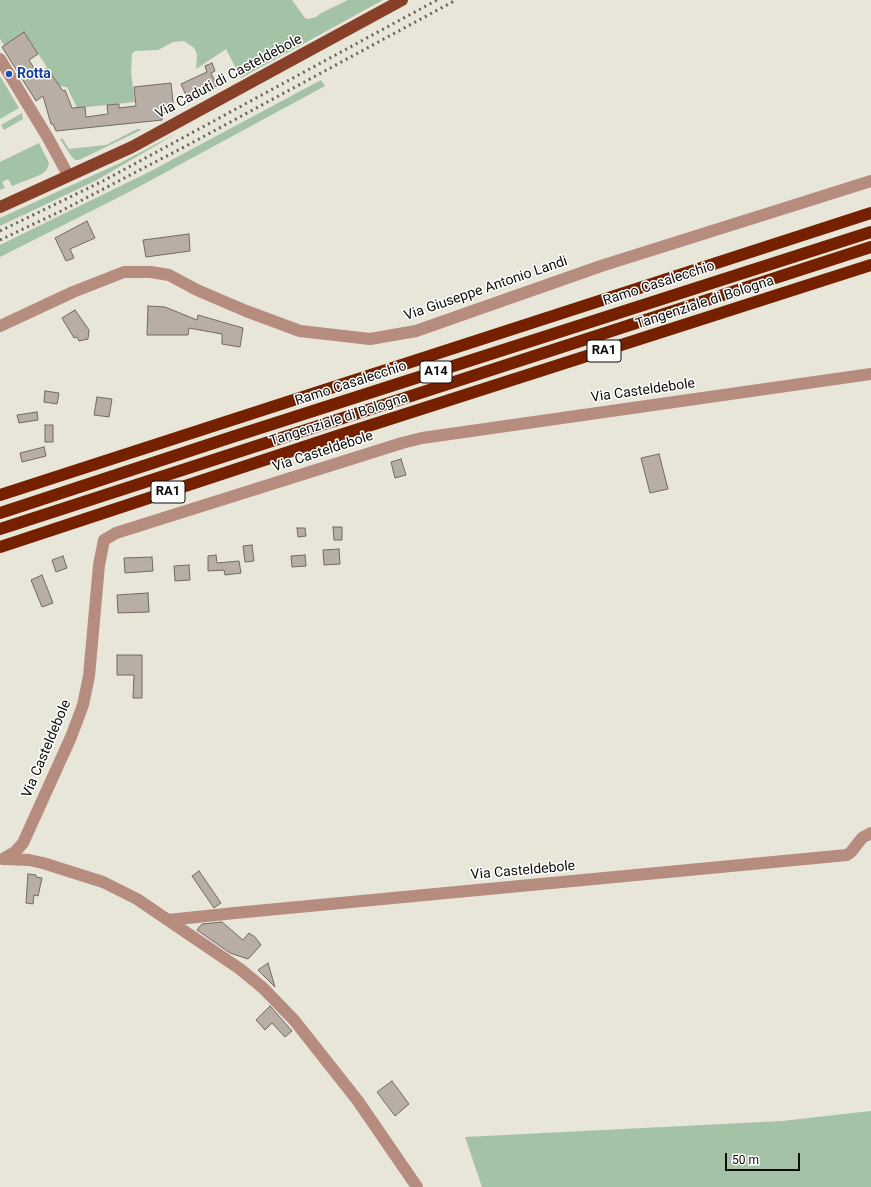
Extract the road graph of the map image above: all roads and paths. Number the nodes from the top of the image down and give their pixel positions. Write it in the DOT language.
graph roads {
  1 [pos="402,0"];
  2 [pos="0,59"];
  3 [pos="68,175"];
  4 [pos="871,181"];
  5 [pos="30,192"];
  6 [pos="0,202"];
  7 [pos="0,207"];
  8 [pos="871,213"];
  9 [pos="871,232"];
  10 [pos="871,247"];
  11 [pos="871,265"];
  12 [pos="0,326"];
  13 [pos="871,374"];
  14 [pos="0,495"];
  15 [pos="0,513"];
  16 [pos="0,529"];
  17 [pos="0,547"];
  18 [pos="871,833"];
  19 [pos="23,843"];
  20 [pos="2,859"];
  21 [pos="34,861"];
  22 [pos="168,920"];
  23 [pos="417,1187"];
  1 -- 3 [label="main road, Via Caduti di Casteldebole"];
  2 -- 3 [label="street"];
  3 -- 5 [label="main road, Via Caduti di Casteldebole"];
  4 -- 12 [label="street, Via Giuseppe Antonio Landi"];
  5 -- 6 [label="main road"];
  5 -- 7 [label="main road"];
  8 -- 14 [label="highway"];
  9 -- 15 [label="highway, Ramo Casalecchio / A14"];
  10 -- 16 [label="highway, Ramo Casalecchio / A14"];
  11 -- 17 [label="highway, Tangenziale di Bologna / RA1"];
  13 -- 19 [label="street, Via Casteldebole"];
  18 -- 22 [label="street, Via Casteldebole"];
  19 -- 20 [label="street, Via Casteldebole"];
  19 -- 21 [label="street"];
  20 -- 21 [label="street, Via Casteldebole"];
  21 -- 22 [label="street, Via Casteldebole"];
  22 -- 23 [label="street, Via Casteldebole"];
}
